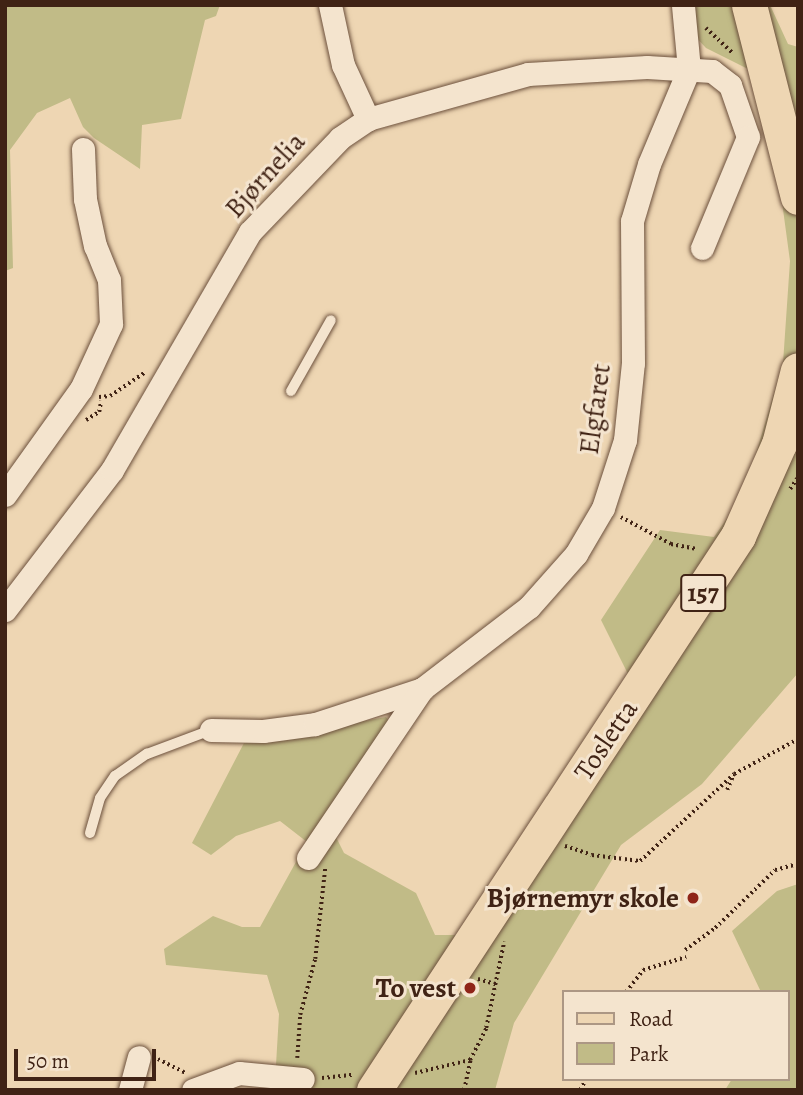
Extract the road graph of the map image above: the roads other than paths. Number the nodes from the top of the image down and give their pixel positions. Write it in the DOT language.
graph roads {
  1 [pos="330,5"];
  2 [pos="749,5"];
  3 [pos="692,11"];
  4 [pos="689,69"];
  5 [pos="368,119"];
  6 [pos="89,156"];
  7 [pos="798,197"];
  8 [pos="702,248"];
  9 [pos="331,320"];
  10 [pos="798,370"];
  11 [pos="292,391"];
  12 [pos="5,495"];
  13 [pos="5,610"];
  14 [pos="422,689"];
  15 [pos="212,730"];
  16 [pos="90,833"];
  17 [pos="308,858"];
  18 [pos="139,1057"];
  19 [pos="299,1078"];
  20 [pos="366,1082"];
  21 [pos="197,1088"];
  22 [pos="130,1090"];
  1 -- 5 [label="street"];
  2 -- 7 [label="main road"];
  3 -- 4 [label="street"];
  4 -- 5 [label="street, Bjørnelia"];
  4 -- 8 [label="street, Bjørnelia"];
  4 -- 14 [label="street, Elgfaret"];
  5 -- 13 [label="street, Bjørnelia"];
  6 -- 12 [label="street"];
  9 -- 11 [label="lane"];
  10 -- 20 [label="main road, Tosletta / 157"];
  14 -- 15 [label="street, Elgfaret"];
  14 -- 17 [label="street, Elgfaret"];
  15 -- 16 [label="lane, Elgfaret"];
  18 -- 22 [label="street"];
  19 -- 21 [label="street"];
}
